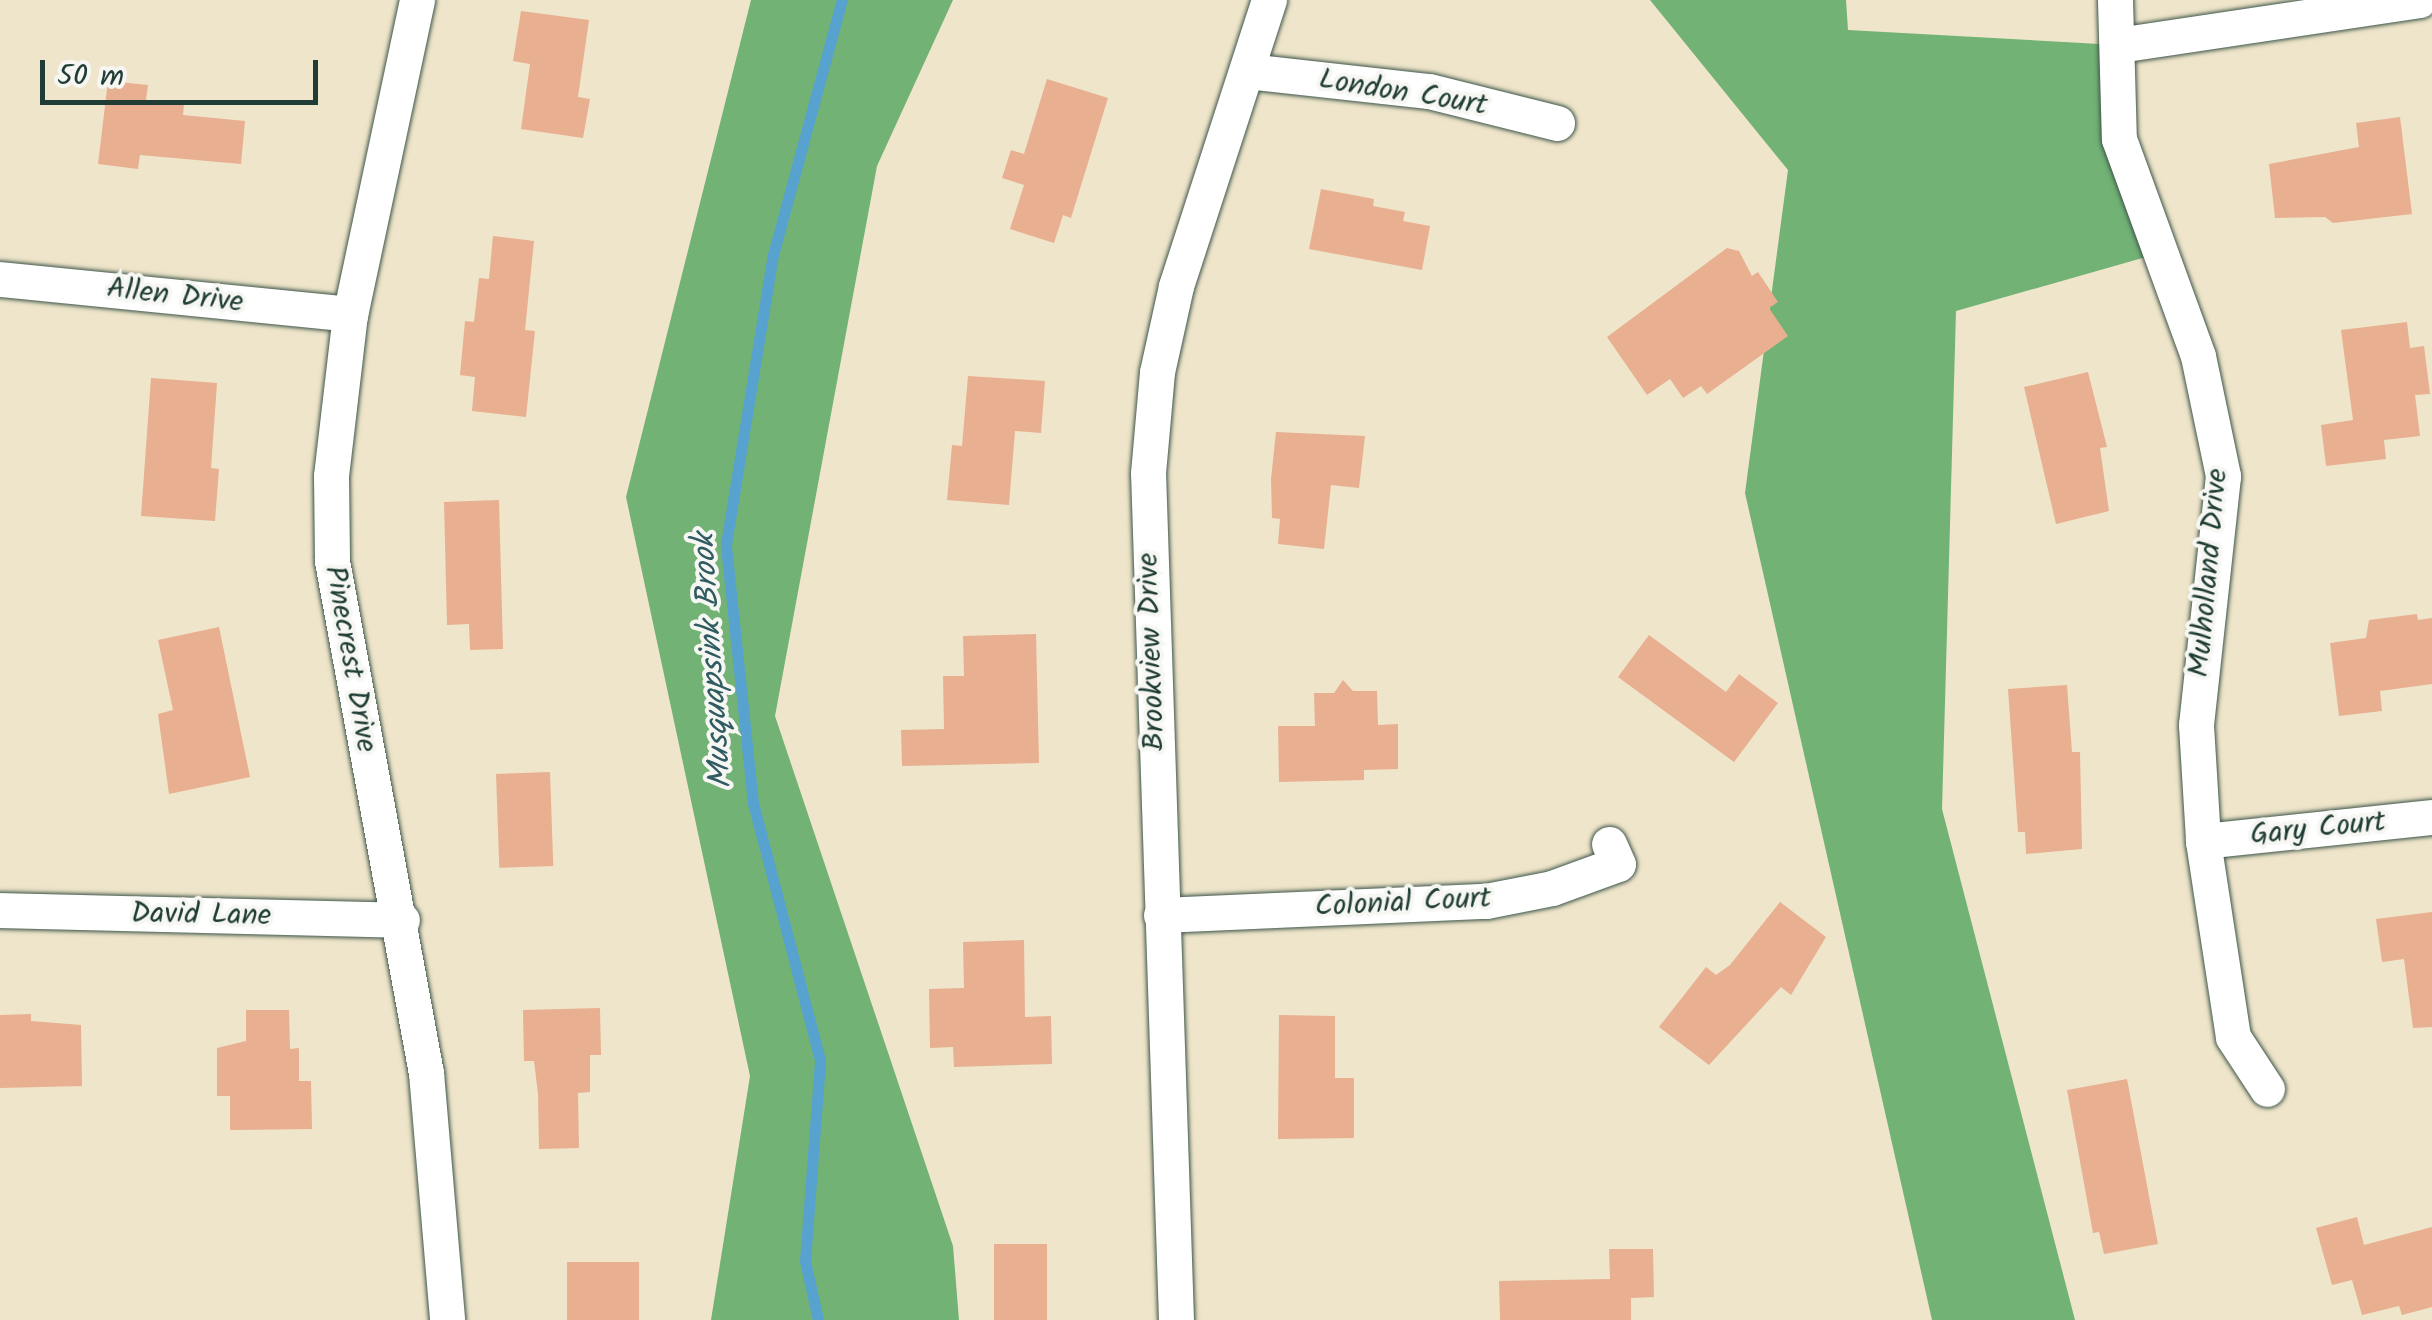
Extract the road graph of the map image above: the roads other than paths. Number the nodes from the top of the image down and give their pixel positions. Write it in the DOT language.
graph roads {
  1 [pos="417,0"];
  2 [pos="1269,0"];
  3 [pos="2116,0"];
  4 [pos="2420,0"];
  5 [pos="2118,45"];
  6 [pos="1247,71"];
  7 [pos="1557,123"];
  8 [pos="0,278"];
  9 [pos="350,314"];
  10 [pos="2432,818"];
  11 [pos="2203,841"];
  12 [pos="1609,844"];
  13 [pos="0,910"];
  14 [pos="1161,916"];
  15 [pos="402,920"];
  16 [pos="2267,1089"];
  17 [pos="447,1320"];
  18 [pos="1176,1320"];
  1 -- 9 [label="street, Pinecrest Drive"];
  2 -- 6 [label="street, Brookview Drive"];
  3 -- 5 [label="street, Mulholland Drive"];
  4 -- 5 [label="street"];
  5 -- 11 [label="street, Mulholland Drive"];
  6 -- 7 [label="street, London Court"];
  6 -- 14 [label="street, Brookview Drive"];
  8 -- 9 [label="street, Allen Drive"];
  9 -- 15 [label="street, Pinecrest Drive"];
  10 -- 11 [label="street, Gary Court"];
  11 -- 16 [label="street, Mulholland Drive"];
  12 -- 14 [label="street, Colonial Court"];
  13 -- 15 [label="street, David Lane"];
  14 -- 18 [label="street, Brookview Drive"];
  15 -- 17 [label="street, Pinecrest Drive"];
}
